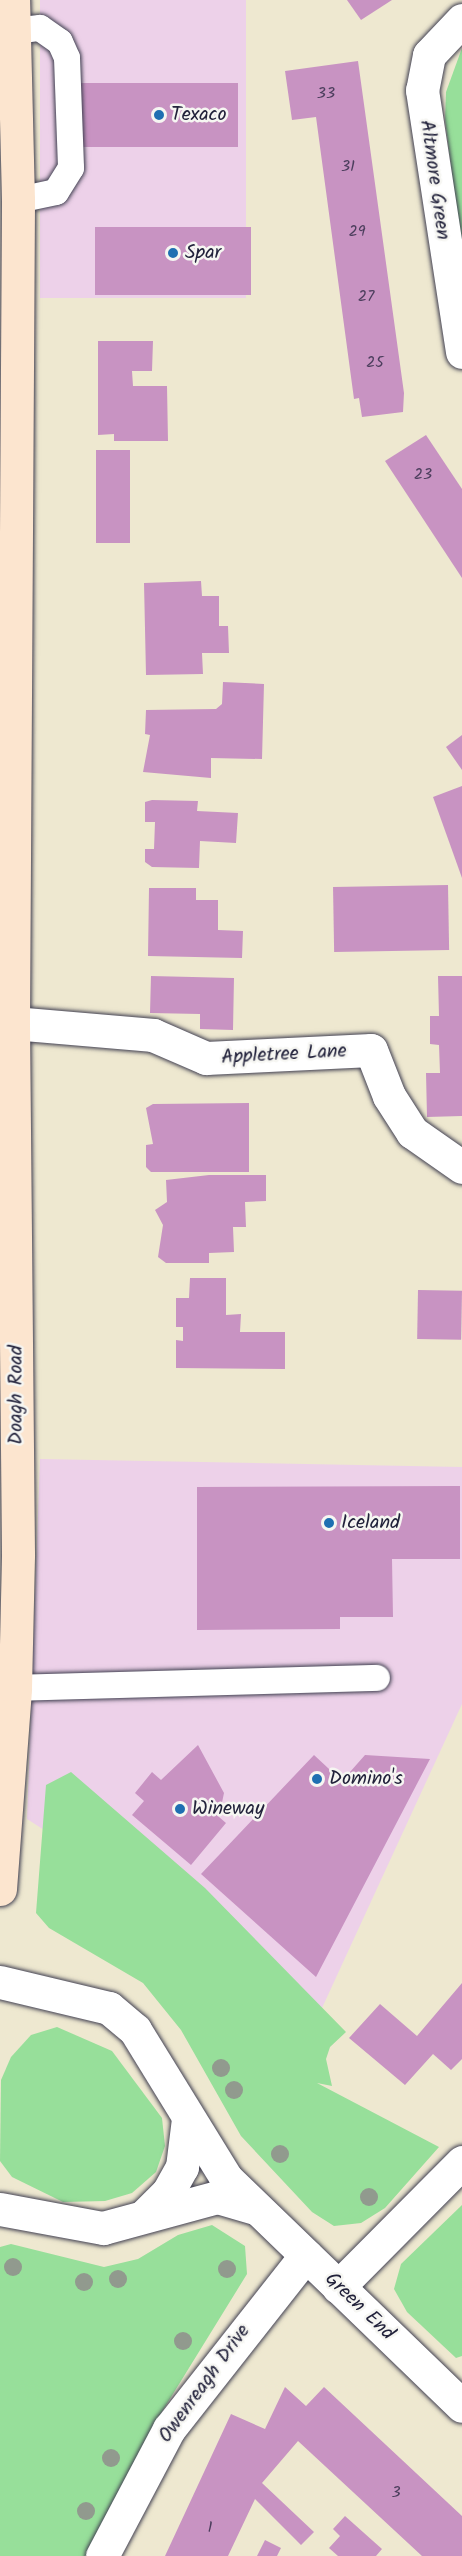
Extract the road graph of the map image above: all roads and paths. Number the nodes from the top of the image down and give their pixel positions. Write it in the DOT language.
graph roads {
  1 [pos="13,15"];
  2 [pos="462,20"];
  3 [pos="18,200"];
  4 [pos="462,352"];
  5 [pos="7,630"];
  6 [pos="13,1023"];
  7 [pos="462,1167"];
  8 [pos="377,1678"];
  9 [pos="15,1688"];
  10 [pos="0,1889"];
  11 [pos="0,1982"];
  12 [pos="188,2119"];
  13 [pos="462,2162"];
  14 [pos="255,2208"];
  15 [pos="0,2209"];
  16 [pos="141,2219"];
  17 [pos="306,2255"];
  18 [pos="338,2287"];
  19 [pos="462,2406"];
  20 [pos="102,2556"];
  1 -- 3 [label="main road, Doagh Road"];
  1 -- 3 [label="lane"];
  2 -- 4 [label="street, Altmore Green"];
  3 -- 5 [label="main road, Doagh Road"];
  5 -- 6 [label="main road, Doagh Road"];
  6 -- 7 [label="street, Appletree Lane"];
  6 -- 9 [label="main road, Doagh Road"];
  8 -- 9 [label="lane"];
  9 -- 10 [label="main road, Doagh Road"];
  11 -- 12 [label="street, Green End"];
  12 -- 14 [label="street, Green End"];
  12 -- 16 [label="street"];
  13 -- 18 [label="street"];
  14 -- 16 [label="street, Green End"];
  14 -- 17 [label="street, Green End"];
  15 -- 16 [label="street, Green End"];
  17 -- 18 [label="street, Green End"];
  17 -- 20 [label="street, Owenreagh Drive"];
  18 -- 19 [label="street, Green End"];
}
